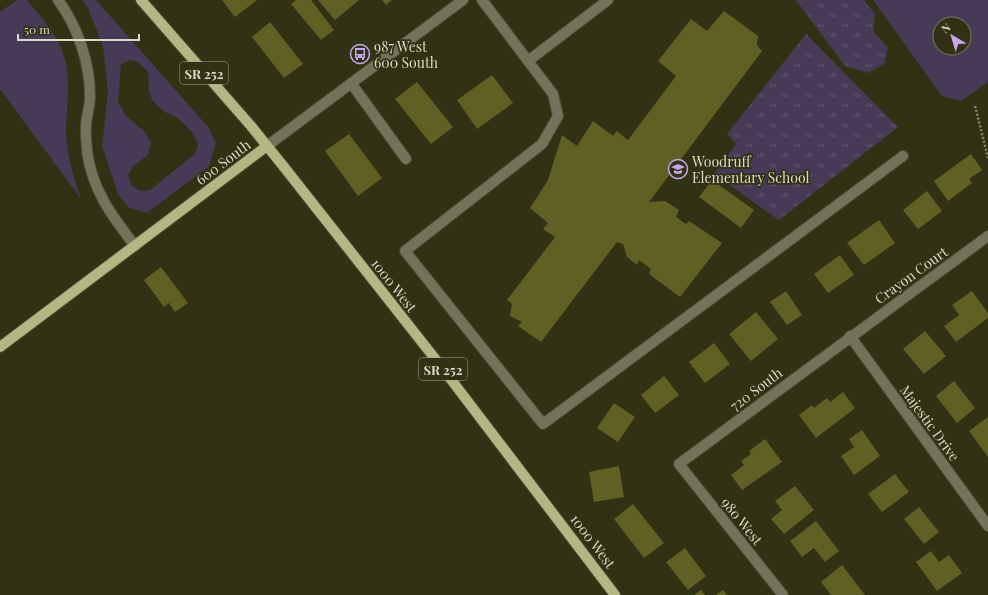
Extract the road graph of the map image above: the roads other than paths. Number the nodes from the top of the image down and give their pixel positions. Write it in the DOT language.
graph roads {
  1 [pos="58,0"];
  2 [pos="141,0"];
  3 [pos="463,0"];
  4 [pos="482,0"];
  5 [pos="608,0"];
  6 [pos="528,61"];
  7 [pos="351,84"];
  8 [pos="267,146"];
  9 [pos="903,156"];
  10 [pos="406,159"];
  11 [pos="988,236"];
  12 [pos="135,246"];
  13 [pos="850,336"];
  14 [pos="0,347"];
  15 [pos="679,464"];
  16 [pos="988,526"];
  17 [pos="615,595"];
  18 [pos="783,595"];
  1 -- 12 [label="street"];
  2 -- 8 [label="main road, 1000 West / SR 252"];
  3 -- 7 [label="street, 600 South"];
  4 -- 6 [label="street"];
  5 -- 6 [label="street"];
  6 -- 9 [label="street"];
  7 -- 8 [label="street, 600 South"];
  7 -- 10 [label="street"];
  8 -- 12 [label="main road, 600 South"];
  8 -- 17 [label="main road, 1000 West / SR 252"];
  11 -- 13 [label="street, Crayon Court"];
  12 -- 14 [label="main road, 600 South"];
  13 -- 15 [label="street, 720 South"];
  13 -- 16 [label="street, Majestic Drive"];
  15 -- 18 [label="street, 980 West"];
}
